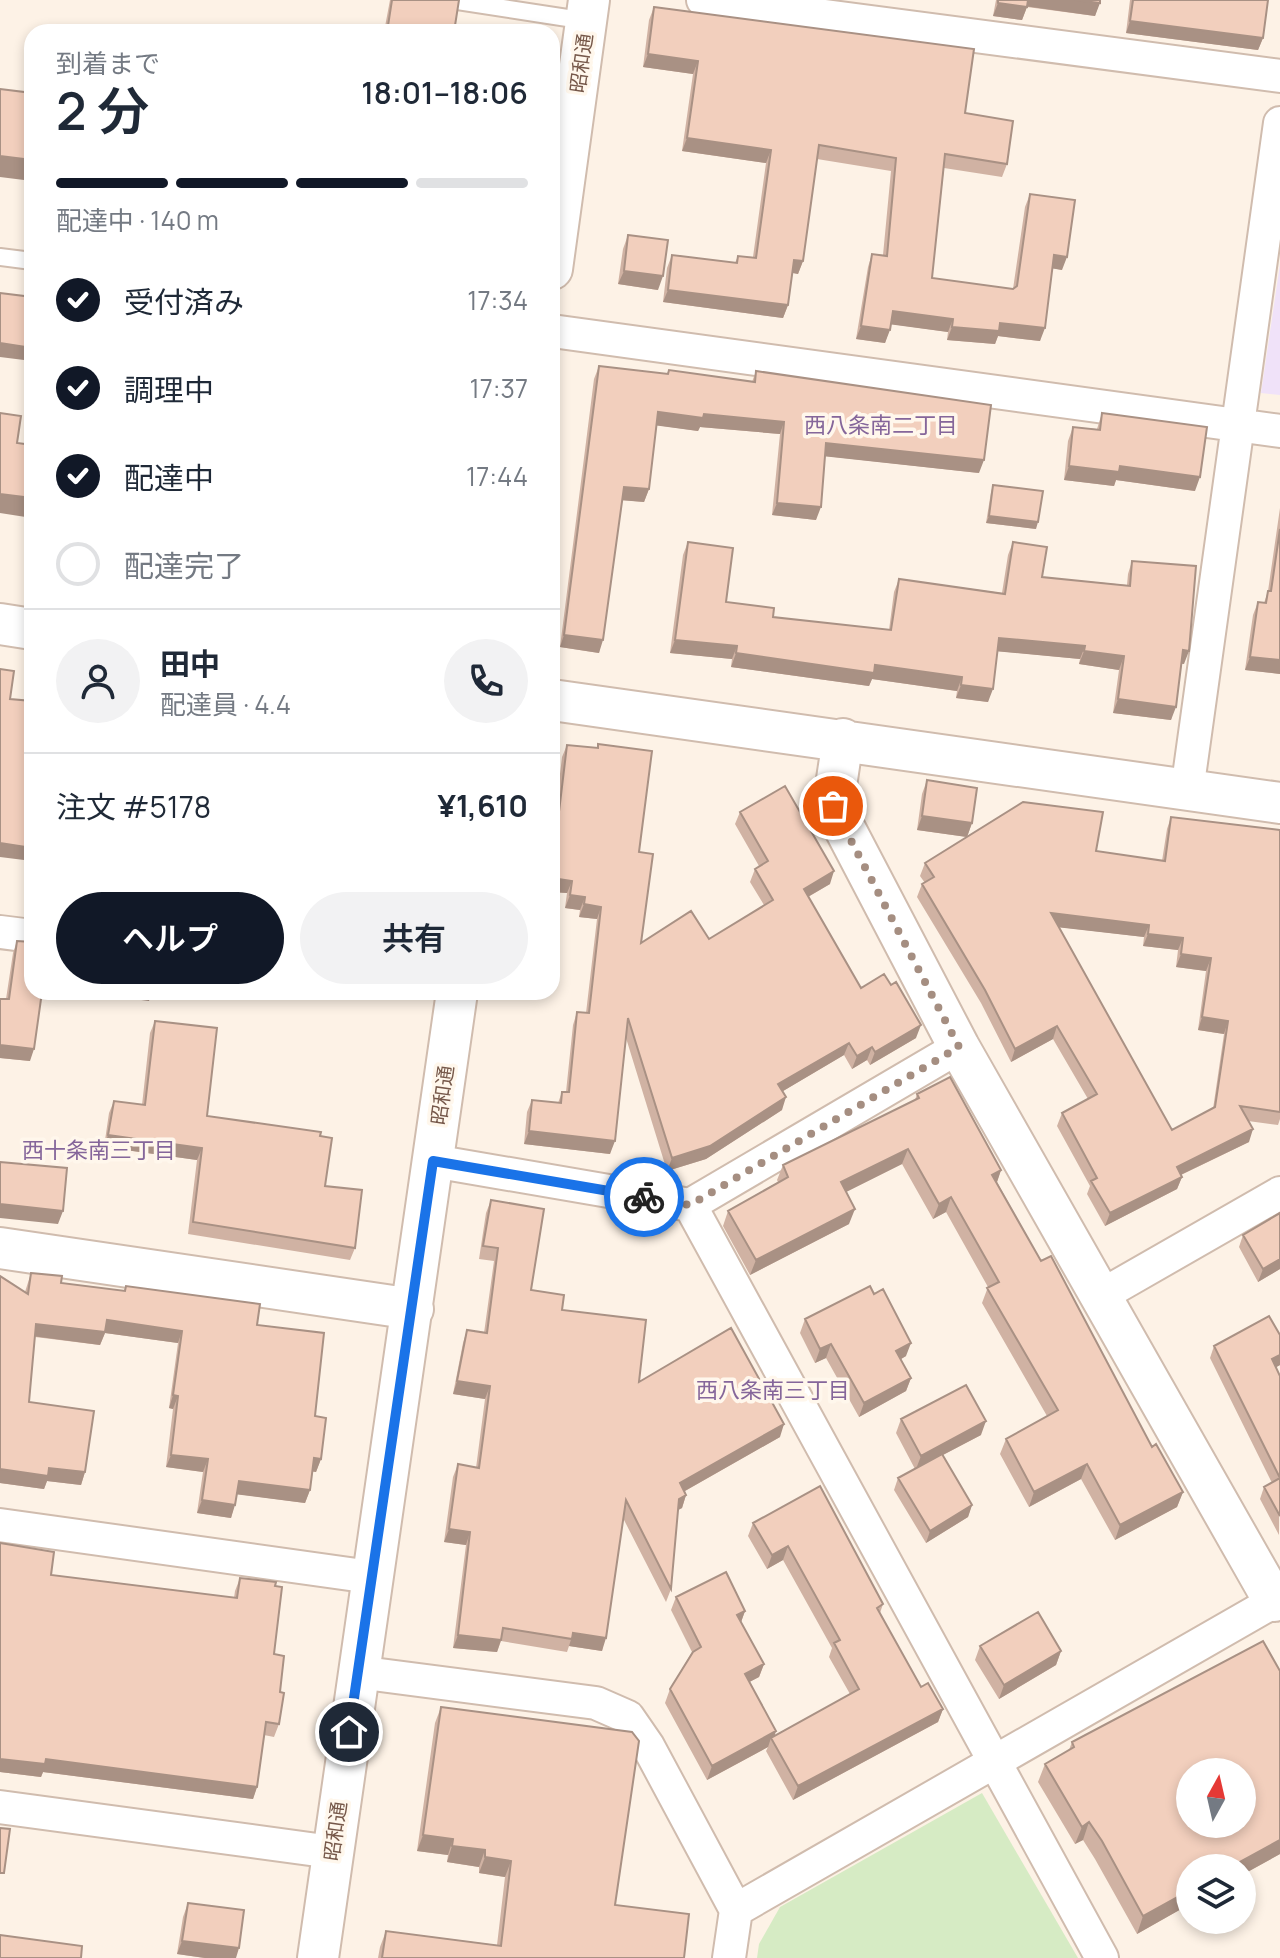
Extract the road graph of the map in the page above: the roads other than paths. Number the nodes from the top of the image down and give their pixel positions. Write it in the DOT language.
graph roads {
  1 [pos="451,0"];
  2 [pos="703,0"];
  3 [pos="588,10"];
  4 [pos="1280,76"];
  5 [pos="1280,123"];
  6 [pos="560,211"];
  7 [pos="0,257"];
  8 [pos="24,260"];
  9 [pos="560,332"];
  10 [pos="1237,425"];
  11 [pos="1280,431"];
  12 [pos="0,624"];
  13 [pos="24,628"];
  14 [pos="560,701"];
  15 [pos="843,739"];
  16 [pos="1187,791"];
  17 [pos="1280,803"];
  18 [pos="0,932"];
  19 [pos="24,935"];
  20 [pos="446,1000"];
  21 [pos="959,1047"];
  22 [pos="433,1161"];
  23 [pos="1280,1193"];
  24 [pos="690,1205"];
  25 [pos="0,1248"];
  26 [pos="1102,1295"];
  27 [pos="413,1309"];
  28 [pos="0,1525"];
  29 [pos="371,1577"];
  30 [pos="1278,1603"];
  31 [pos="357,1672"];
  32 [pos="995,1764"];
  33 [pos="0,1807"];
  34 [pos="332,1852"];
  35 [pos="736,1910"];
  36 [pos="318,1958"];
  37 [pos="729,1958"];
  38 [pos="1102,1958"];
  1 -- 3 [label="lane"];
  2 -- 4 [label="street"];
  3 -- 6 [label="street, 昭和通"];
  5 -- 10 [label="street"];
  7 -- 8 [label="lane"];
  9 -- 10 [label="street"];
  10 -- 11 [label="street"];
  10 -- 16 [label="street"];
  12 -- 13 [label="street"];
  14 -- 15 [label="street"];
  15 -- 16 [label="street"];
  15 -- 21 [label="street"];
  16 -- 17 [label="street"];
  18 -- 19 [label="street"];
  20 -- 22 [label="street, 昭和通"];
  21 -- 24 [label="street"];
  21 -- 26 [label="street"];
  22 -- 24 [label="street"];
  22 -- 27 [label="street, 昭和通"];
  23 -- 26 [label="street"];
  24 -- 32 [label="street"];
  25 -- 27 [label="street"];
  26 -- 30 [label="street"];
  27 -- 29 [label="street, 昭和通"];
  28 -- 29 [label="street"];
  29 -- 31 [label="street, 昭和通"];
  30 -- 32 [label="street"];
  31 -- 34 [label="street, 昭和通"];
  31 -- 35 [label="street"];
  32 -- 35 [label="street"];
  32 -- 38 [label="street"];
  33 -- 34 [label="street"];
  34 -- 36 [label="street, 昭和通"];
  35 -- 37 [label="street"];
}
